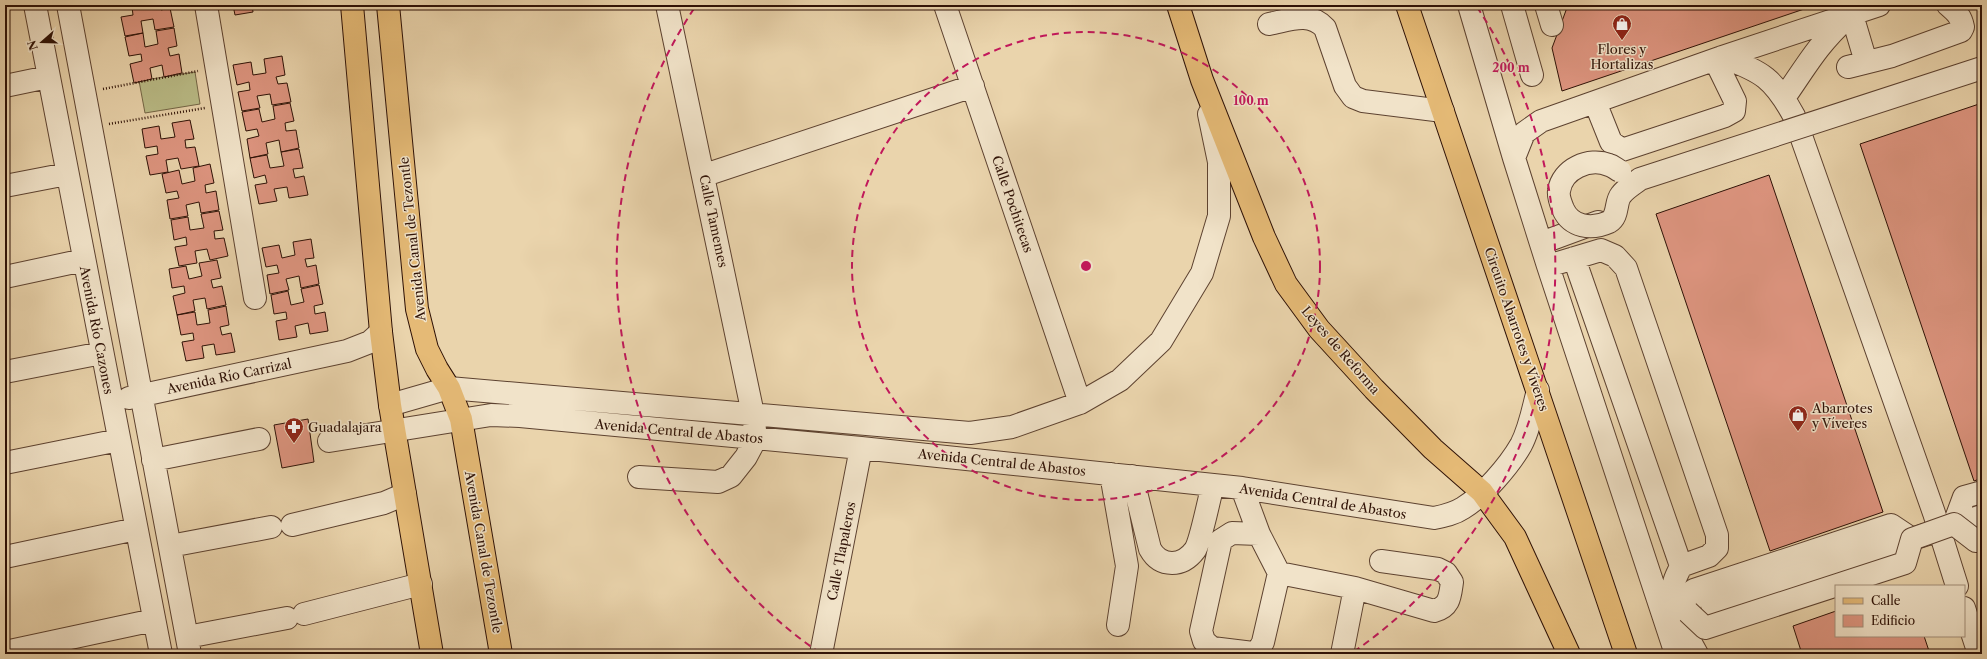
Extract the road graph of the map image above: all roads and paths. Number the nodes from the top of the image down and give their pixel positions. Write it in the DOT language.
graph roads {
  1 [pos="34,5"];
  2 [pos="68,5"];
  3 [pos="206,5"];
  4 [pos="352,5"];
  5 [pos="388,5"];
  6 [pos="667,5"];
  7 [pos="945,5"];
  8 [pos="1178,5"];
  9 [pos="1407,5"];
  10 [pos="1458,5"];
  11 [pos="1469,5"];
  12 [pos="1512,5"];
  13 [pos="1879,5"];
  14 [pos="1948,5"];
  15 [pos="1850,10"];
  16 [pos="1270,24"];
  17 [pos="1482,50"];
  18 [pos="1718,59"];
  19 [pos="216,67"];
  20 [pos="1982,68"];
  21 [pos="1532,75"];
  22 [pos="48,77"];
  23 [pos="1202,80"];
  24 [pos="5,86"];
  25 [pos="973,86"];
  26 [pos="84,92"];
  27 [pos="1784,98"];
  28 [pos="1594,102"];
  29 [pos="223,105"];
  30 [pos="1443,111"];
  31 [pos="91,128"];
  32 [pos="1514,158"];
  33 [pos="67,174"];
  34 [pos="705,175"];
  35 [pos="5,186"];
  36 [pos="1541,243"];
  37 [pos="1574,258"];
  38 [pos="84,260"];
  39 [pos="1548,266"];
  40 [pos="5,276"];
  41 [pos="255,298"];
  42 [pos="381,332"];
  43 [pos="347,350"];
  44 [pos="102,353"];
  45 [pos="386,369"];
  46 [pos="5,372"];
  47 [pos="449,388"];
  48 [pos="1538,390"];
  49 [pos="142,396"];
  50 [pos="112,402"];
  51 [pos="1080,403"];
  52 [pos="390,405"];
  53 [pos="754,414"];
  54 [pos="461,419"];
  55 [pos="394,430"];
  56 [pos="756,438"];
  57 [pos="259,439"];
  58 [pos="119,440"];
  59 [pos="329,442"];
  60 [pos="861,448"];
  61 [pos="154,460"];
  62 [pos="5,463"];
  63 [pos="1122,475"];
  64 [pos="639,477"];
  65 [pos="1213,485"];
  66 [pos="1242,488"];
  67 [pos="1482,492"];
  68 [pos="1982,492"];
  69 [pos="405,494"];
  70 [pos="1982,516"];
  71 [pos="1947,527"];
  72 [pos="136,529"];
  73 [pos="1259,534"];
  74 [pos="1912,539"];
  75 [pos="1982,539"];
  76 [pos="170,546"];
  77 [pos="5,557"];
  78 [pos="1381,561"];
  79 [pos="1681,566"];
  80 [pos="1279,573"];
  81 [pos="421,584"];
  82 [pos="1838,585"];
  83 [pos="1957,585"];
  84 [pos="1835,586"];
  85 [pos="1354,588"];
  86 [pos="1712,605"];
  87 [pos="1965,611"];
  88 [pos="154,620"];
  89 [pos="1118,624"];
  90 [pos="189,646"];
  91 [pos="5,652"];
  92 [pos="161,654"];
  93 [pos="432,654"];
  94 [pos="501,654"];
  95 [pos="821,654"];
  96 [pos="1342,654"];
  97 [pos="1569,654"];
  98 [pos="1626,654"];
  99 [pos="1676,654"];
  100 [pos="1697,654"];
  101 [pos="1979,654"];
  1 -- 22 [label="street, Avenida Río Cazones"];
  2 -- 26 [label="street"];
  3 -- 19 [label="street"];
  4 -- 42 [label="main road"];
  5 -- 47 [label="main road, Avenida Canal de Tezontle"];
  6 -- 34 [label="street, Calle Tamemes"];
  7 -- 25 [label="street, Calle Pochitecas"];
  8 -- 23 [label="main road, Leyes de Reforma"];
  9 -- 30 [label="main road, Circuito Abarrotes y Víveres"];
  10 -- 17 [label="street"];
  11 -- 17 [label="street"];
  12 -- 21 [label="street"];
  13 -- 15 [label="street"];
  14 -- 15 [label="street"];
  15 -- 18 [label="street"];
  15 -- 27 [label="street"];
  16 -- 30 [label="street"];
  17 -- 32 [label="street"];
  18 -- 27 [label="street"];
  18 -- 28 [label="street"];
  18 -- 28 [label="street"];
  19 -- 26 [label="path"];
  19 -- 29 [label="street"];
  20 -- 36 [label="street, bridge"];
  22 -- 24 [label="street"];
  22 -- 33 [label="street, Avenida Río Cazones"];
  23 -- 51 [label="street, Avenida Central de Abastos"];
  23 -- 67 [label="main road, Leyes de Reforma"];
  25 -- 34 [label="street"];
  25 -- 51 [label="street, Calle Pochitecas"];
  26 -- 31 [label="street"];
  27 -- 71 [label="street"];
  28 -- 32 [label="street"];
  29 -- 31 [label="path"];
  29 -- 41 [label="street"];
  30 -- 48 [label="main road, Circuito Abarrotes y Víveres"];
  31 -- 49 [label="street"];
  32 -- 36 [label="street"];
  33 -- 35 [label="street"];
  33 -- 38 [label="street, Avenida Río Cazones"];
  34 -- 53 [label="street, Calle Tamemes"];
  36 -- 39 [label="street"];
  37 -- 39 [label="street"];
  37 -- 79 [label="street"];
  37 -- 79 [label="street"];
  38 -- 40 [label="street"];
  38 -- 44 [label="street, Avenida Río Cazones"];
  39 -- 99 [label="street"];
  42 -- 43 [label="street, Avenida Río Carrizal"];
  42 -- 45 [label="main road"];
  43 -- 45 [label="street, Avenida Río Carrizal"];
  43 -- 49 [label="street, Avenida Río Carrizal"];
  44 -- 46 [label="street"];
  44 -- 50 [label="street, Avenida Río Cazones"];
  45 -- 52 [label="main road"];
  47 -- 52 [label="street, Avenida Central de Abastos"];
  47 -- 53 [label="street, Avenida Central de Abastos"];
  47 -- 54 [label="main road, Avenida Canal de Tezontle"];
  48 -- 67 [label="street, Avenida Central de Abastos"];
  48 -- 98 [label="main road, Circuito Abarrotes y Víveres"];
  49 -- 50 [label="street, Avenida Río Carrizal"];
  49 -- 61 [label="street"];
  50 -- 58 [label="street, Avenida Río Cazones"];
  51 -- 53 [label="street, Avenida Central de Abastos"];
  52 -- 55 [label="main road"];
  53 -- 56 [label="street, Calle Tamemes"];
  54 -- 55 [label="street, Avenida Central de Abastos"];
  54 -- 56 [label="street, Avenida Central de Abastos"];
  54 -- 94 [label="main road, Avenida Canal de Tezontle"];
  55 -- 59 [label="street, Avenida Central de Abastos"];
  55 -- 69 [label="main road"];
  56 -- 60 [label="street, Avenida Central de Abastos"];
  56 -- 64 [label="street"];
  57 -- 61 [label="street"];
  58 -- 62 [label="street"];
  58 -- 72 [label="street, Avenida Río Cazones"];
  60 -- 63 [label="street, Avenida Central de Abastos"];
  60 -- 95 [label="street, Calle Tlapaleros"];
  61 -- 76 [label="street"];
  63 -- 65 [label="street, Avenida Central de Abastos"];
  63 -- 65 [label="street"];
  63 -- 89 [label="street"];
  65 -- 66 [label="street, Avenida Central de Abastos"];
  66 -- 67 [label="street, Avenida Central de Abastos"];
  66 -- 73 [label="street"];
  67 -- 97 [label="main road, Leyes de Reforma"];
  68 -- 71 [label="street"];
  69 -- 76 [label="street"];
  69 -- 81 [label="main road"];
  70 -- 71 [label="street"];
  71 -- 74 [label="street, bridge"];
  71 -- 75 [label="street, bridge"];
  71 -- 83 [label="street"];
  71 -- 86 [label="street"];
  72 -- 77 [label="street"];
  72 -- 88 [label="street, Avenida Río Cazones"];
  73 -- 80 [label="street"];
  73 -- 80 [label="street"];
  74 -- 82 [label="street, bridge"];
  74 -- 84 [label="street, bridge"];
  76 -- 90 [label="street"];
  78 -- 85 [label="street"];
  79 -- 100 [label="street"];
  80 -- 85 [label="street"];
  81 -- 90 [label="street"];
  81 -- 93 [label="main road"];
  85 -- 96 [label="street"];
  87 -- 101 [label="street"];
  88 -- 91 [label="street"];
  88 -- 92 [label="street, Avenida Río Cazones"];
}
